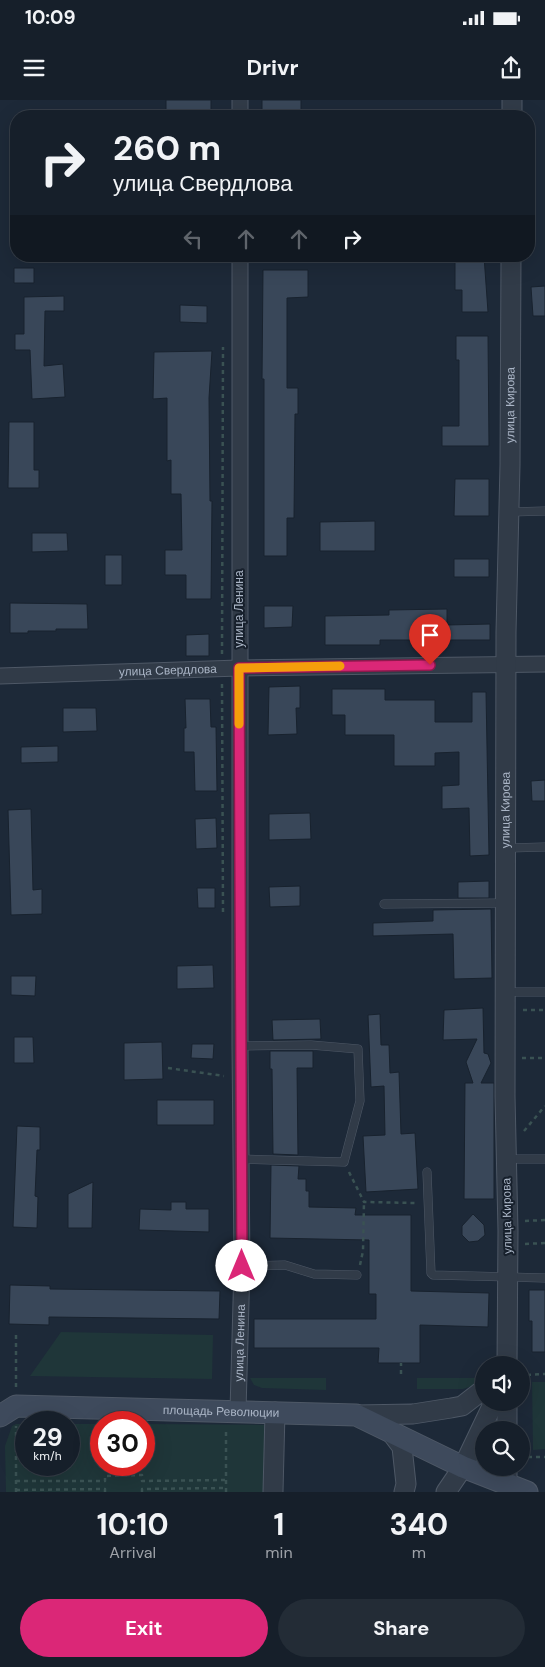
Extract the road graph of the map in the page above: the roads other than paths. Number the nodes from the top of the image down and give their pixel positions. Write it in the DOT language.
graph roads {
  1 [pos="240,262"];
  2 [pos="511,262"];
  3 [pos="509,512"];
  4 [pos="545,512"];
  5 [pos="507,664"];
  6 [pos="545,664"];
  7 [pos="239,668"];
  8 [pos="0,676"];
  9 [pos="545,847"];
  10 [pos="507,848"];
  11 [pos="506,903"];
  12 [pos="384,904"];
  13 [pos="506,992"];
  14 [pos="545,992"];
  15 [pos="240,1046"];
  16 [pos="241,1159"];
  17 [pos="506,1159"];
  18 [pos="545,1159"];
  19 [pos="427,1172"];
  20 [pos="242,1266"];
  21 [pos="357,1275"];
  22 [pos="508,1277"];
  23 [pos="545,1278"];
  24 [pos="507,1338"];
  25 [pos="501,1356"];
  26 [pos="507,1356"];
  27 [pos="475,1397"];
  28 [pos="490,1411"];
  29 [pos="275,1412"];
  30 [pos="356,1415"];
  31 [pos="232,1418"];
  32 [pos="8,1420"];
  33 [pos="390,1431"];
  34 [pos="463,1467"];
  35 [pos="514,1481"];
  36 [pos="273,1492"];
  37 [pos="404,1492"];
  38 [pos="446,1492"];
  1 -- 7 [label="street, улица Ленина"];
  2 -- 3 [label="street, улица Кирова"];
  3 -- 4 [label="lane"];
  3 -- 5 [label="street, улица Кирова"];
  5 -- 6 [label="street, улица Свердлова"];
  5 -- 7 [label="street, улица Свердлова"];
  5 -- 10 [label="street, улица Кирова"];
  7 -- 8 [label="street, улица Свердлова"];
  7 -- 15 [label="street, улица Ленина"];
  9 -- 10 [label="lane"];
  10 -- 11 [label="street, улица Кирова"];
  11 -- 12 [label="lane"];
  11 -- 13 [label="street, улица Кирова"];
  13 -- 14 [label="lane"];
  13 -- 17 [label="street, улица Кирова"];
  15 -- 16 [label="street, улица Ленина"];
  15 -- 16 [label="lane"];
  16 -- 20 [label="street, улица Ленина"];
  17 -- 18 [label="lane"];
  17 -- 22 [label="street, улица Кирова"];
  19 -- 22 [label="lane"];
  20 -- 21 [label="lane"];
  20 -- 31 [label="street, улица Ленина"];
  22 -- 23 [label="lane"];
  22 -- 24 [label="street, улица Кирова"];
  24 -- 25 [label="street"];
  24 -- 26 [label="street, улица Кирова"];
  27 -- 30 [label="street, площадь Революции"];
  28 -- 34 [label="street"];
  29 -- 30 [label="main road, площадь Революции"];
  29 -- 31 [label="main road, площадь Революции"];
  29 -- 36 [label="street"];
  30 -- 33 [label="main road, площадь Революции"];
  31 -- 32 [label="main road, площадь Революции"];
  33 -- 34 [label="main road, площадь Революции"];
  33 -- 37 [label="street"];
  34 -- 35 [label="main road, площадь Революции"];
  34 -- 38 [label="street"];
}
